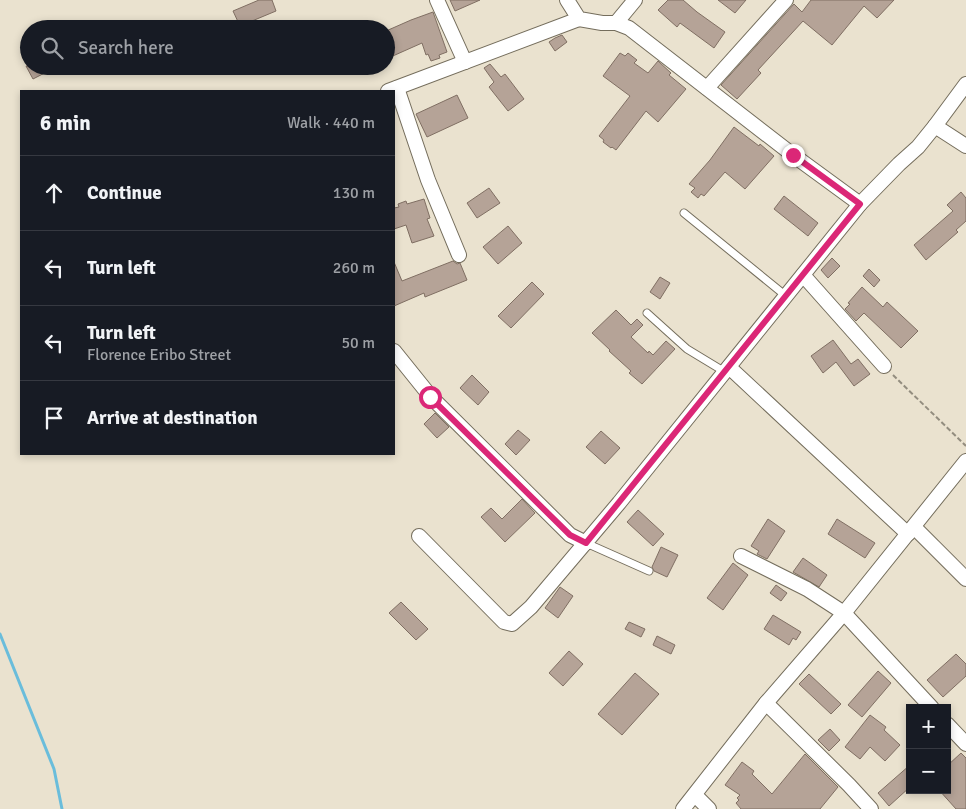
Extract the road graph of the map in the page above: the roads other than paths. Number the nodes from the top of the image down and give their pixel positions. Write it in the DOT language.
graph roads {
  1 [pos="437,0"];
  2 [pos="567,0"];
  3 [pos="634,0"];
  4 [pos="786,0"];
  5 [pos="579,19"];
  6 [pos="616,22"];
  7 [pos="465,62"];
  8 [pos="966,84"];
  9 [pos="707,88"];
  10 [pos="393,90"];
  11 [pos="395,95"];
  12 [pos="934,126"];
  13 [pos="966,146"];
  14 [pos="860,204"];
  15 [pos="684,213"];
  16 [pos="459,255"];
  17 [pos="803,275"];
  18 [pos="786,296"];
  19 [pos="647,313"];
  20 [pos="395,352"];
  21 [pos="884,366"];
  22 [pos="727,369"];
  23 [pos="966,461"];
  24 [pos="911,531"];
  25 [pos="419,536"];
  26 [pos="586,543"];
  27 [pos="741,556"];
  28 [pos="649,571"];
  29 [pos="966,579"];
  30 [pos="844,613"];
  31 [pos="766,703"];
  32 [pos="928,704"];
  33 [pos="951,728"];
  34 [pos="966,744"];
  35 [pos="695,795"];
  36 [pos="683,809"];
  37 [pos="709,809"];
  38 [pos="871,809"];
  1 -- 7 [label="street"];
  2 -- 5 [label="street"];
  3 -- 6 [label="street"];
  4 -- 9 [label="street"];
  5 -- 6 [label="street"];
  5 -- 7 [label="street"];
  6 -- 9 [label="street"];
  7 -- 10 [label="street"];
  8 -- 12 [label="street"];
  9 -- 14 [label="street"];
  11 -- 16 [label="street"];
  12 -- 13 [label="street"];
  12 -- 14 [label="street"];
  14 -- 17 [label="street"];
  15 -- 18 [label="lane"];
  17 -- 18 [label="street"];
  17 -- 21 [label="street"];
  18 -- 22 [label="street"];
  19 -- 22 [label="lane"];
  20 -- 26 [label="street"];
  22 -- 24 [label="street"];
  22 -- 26 [label="street"];
  23 -- 24 [label="street"];
  24 -- 29 [label="street"];
  24 -- 30 [label="street"];
  25 -- 26 [label="street"];
  26 -- 28 [label="lane"];
  27 -- 30 [label="street"];
  30 -- 31 [label="street"];
  30 -- 32 [label="street"];
  31 -- 35 [label="street"];
  31 -- 38 [label="street"];
  33 -- 34 [label="street"];
  35 -- 36 [label="street"];
  35 -- 37 [label="street"];
}
